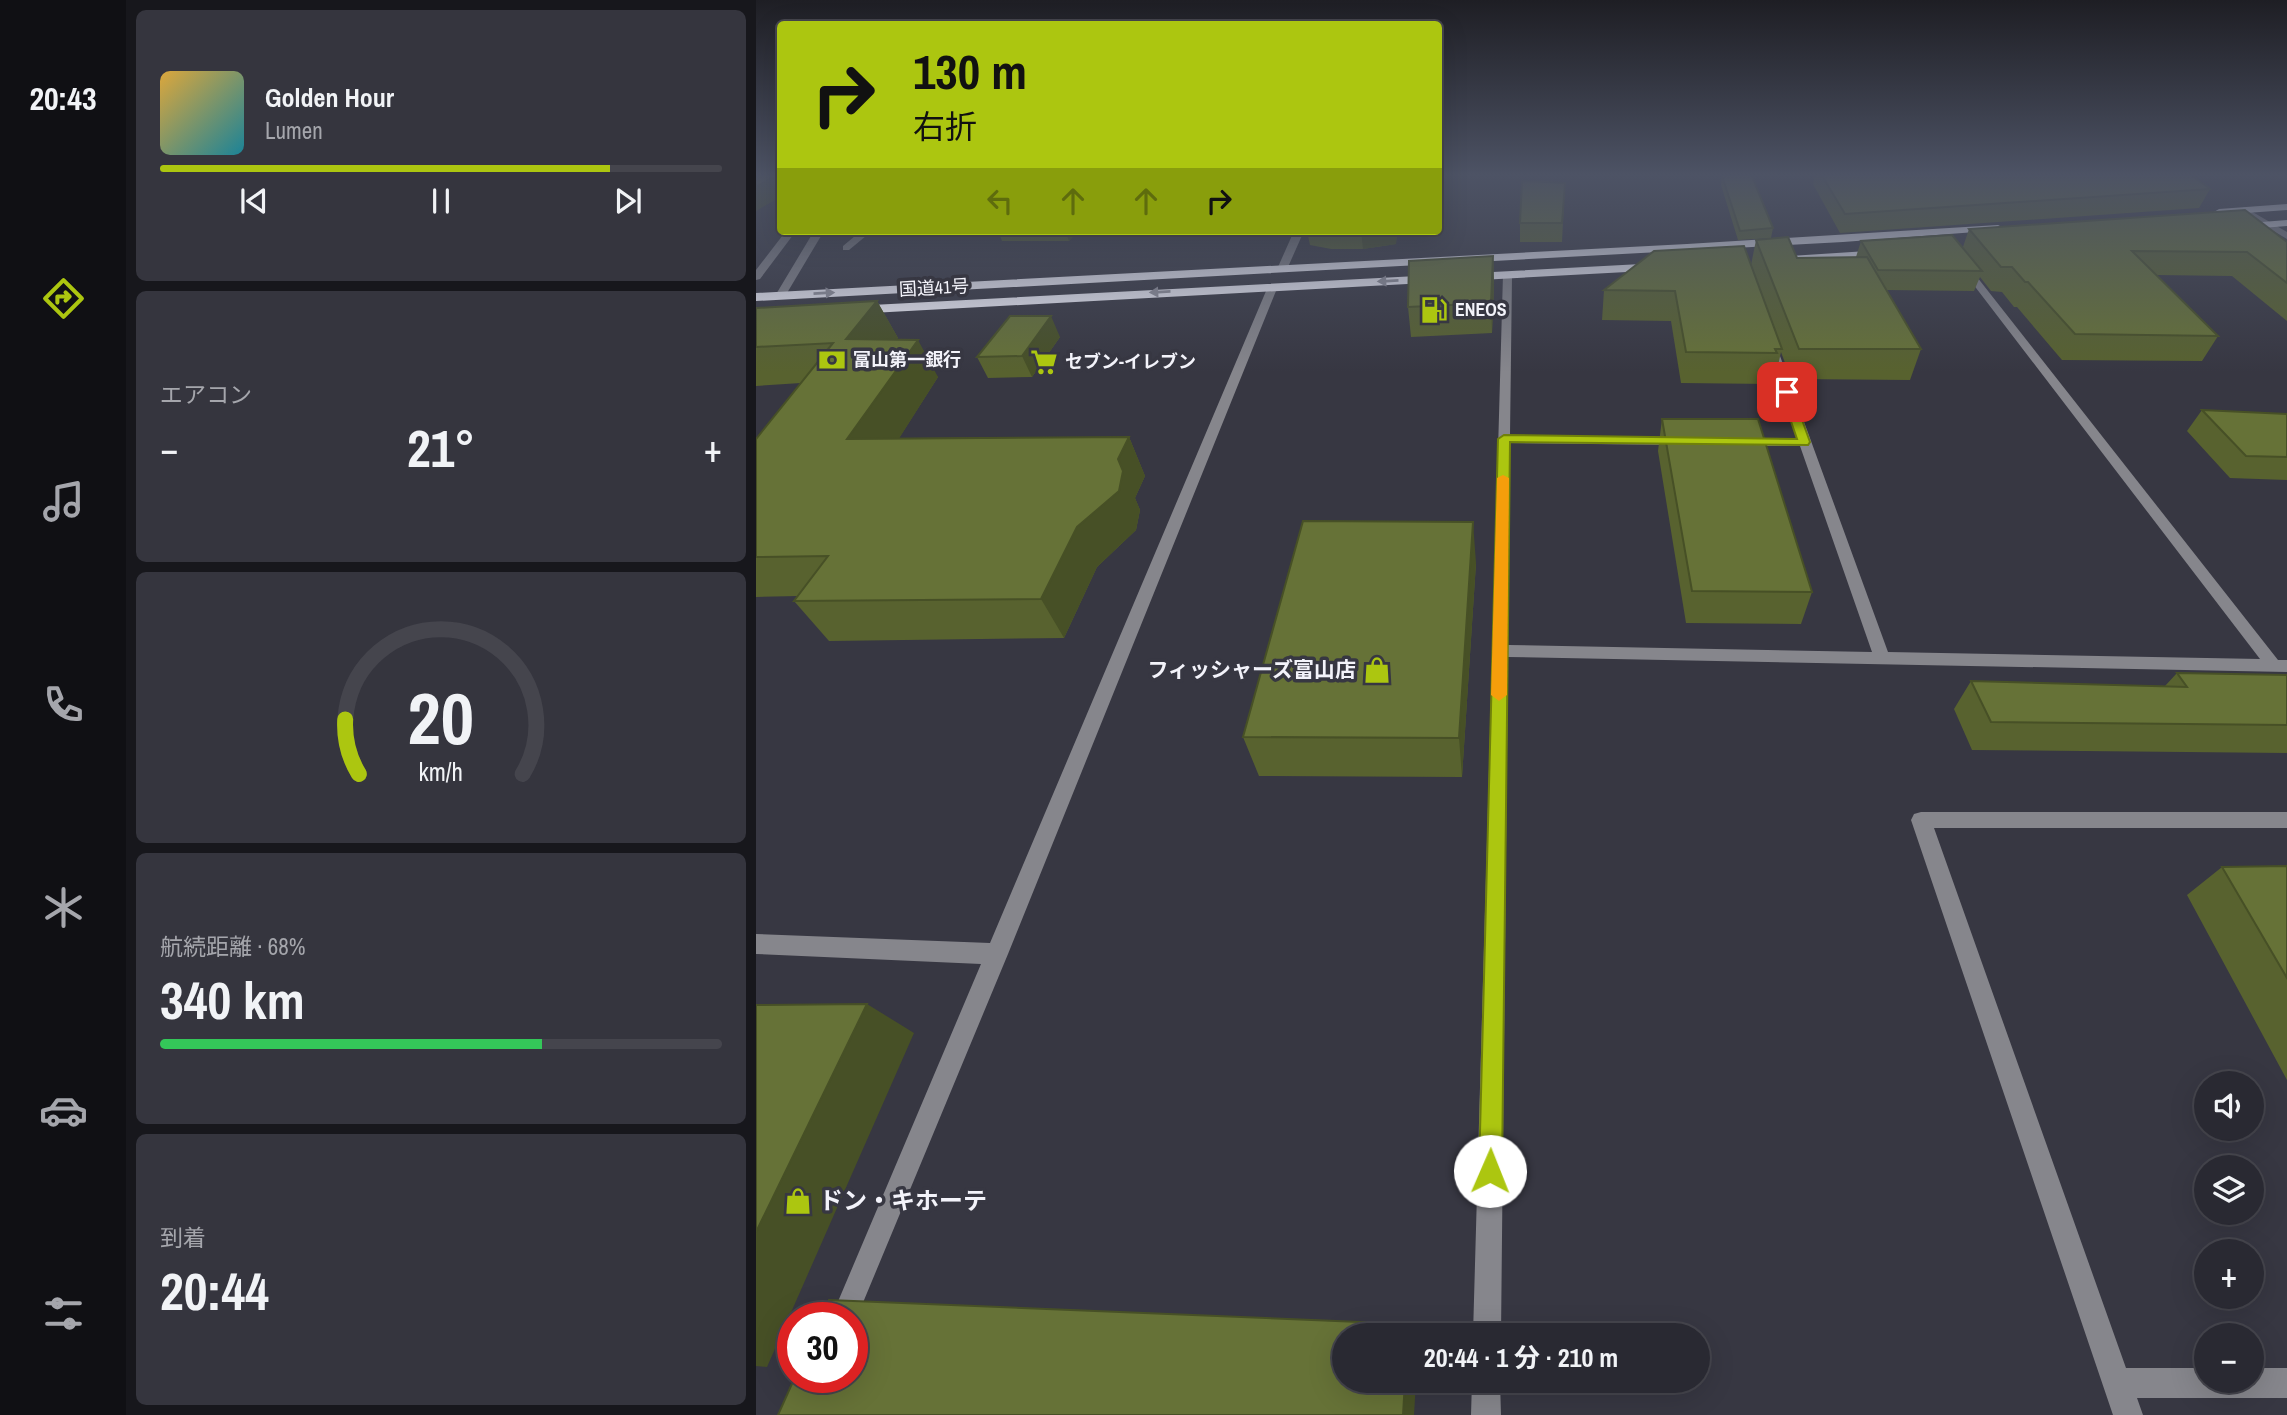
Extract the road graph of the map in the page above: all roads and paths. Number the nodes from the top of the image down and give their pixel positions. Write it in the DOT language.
graph roads {
  1 [pos="784,240"];
  2 [pos="814,240"];
  3 [pos="856,240"];
  4 [pos="1295,240"];
  5 [pos="1820,240"];
  6 [pos="846,248"];
  7 [pos="1894,252"];
  8 [pos="1954,254"];
  9 [pos="1783,260"];
  10 [pos="1673,266"];
  11 [pos="1283,267"];
  12 [pos="1507,276"];
  13 [pos="756,277"];
  14 [pos="1273,286"];
  15 [pos="780,296"];
  16 [pos="756,297"];
  17 [pos="835,311"];
  18 [pos="762,315"];
  19 [pos="1765,330"];
  20 [pos="1504,439"];
  21 [pos="1695,441"];
  22 [pos="1722,441"];
  23 [pos="1804,442"];
  24 [pos="1500,651"];
  25 [pos="1882,658"];
  26 [pos="2281,666"];
  27 [pos="2287,821"];
  28 [pos="756,944"];
  29 [pos="997,954"];
  30 [pos="852,1302"];
  31 [pos="1487,1323"];
  32 [pos="2117,1383"];
  33 [pos="2287,1383"];
  34 [pos="1486,1393"];
  35 [pos="1486,1415"];
  36 [pos="2127,1415"];
  1 -- 13 [label="street"];
  2 -- 15 [label="street"];
  3 -- 6 [label="street"];
  4 -- 11 [label="street"];
  5 -- 11 [label="highway, 国道41号"];
  7 -- 9 [label="highway"];
  8 -- 26 [label="street"];
  10 -- 12 [label="highway, 国道41号"];
  15 -- 11 [label="highway, 国道41号, one-way"];
  12 -- 14 [label="highway, 国道41号, one-way"];
  12 -- 20 [label="street"];
  14 -- 17 [label="highway, 国道41号, one-way"];
  14 -- 29 [label="street"];
  15 -- 16 [label="highway, 国道41号"];
  15 -- 18 [label="highway"];
  19 -- 23 [label="street"];
  20 -- 21 [label="street"];
  20 -- 24 [label="street"];
  22 -- 23 [label="street"];
  23 -- 25 [label="street"];
  24 -- 25 [label="street"];
  24 -- 31 [label="street"];
  25 -- 26 [label="street"];
  27 -- 32 [label="street"];
  28 -- 29 [label="street"];
  29 -- 30 [label="street"];
  32 -- 33 [label="street"];
  32 -- 36 [label="street"];
  34 -- 35 [label="street"];
}
